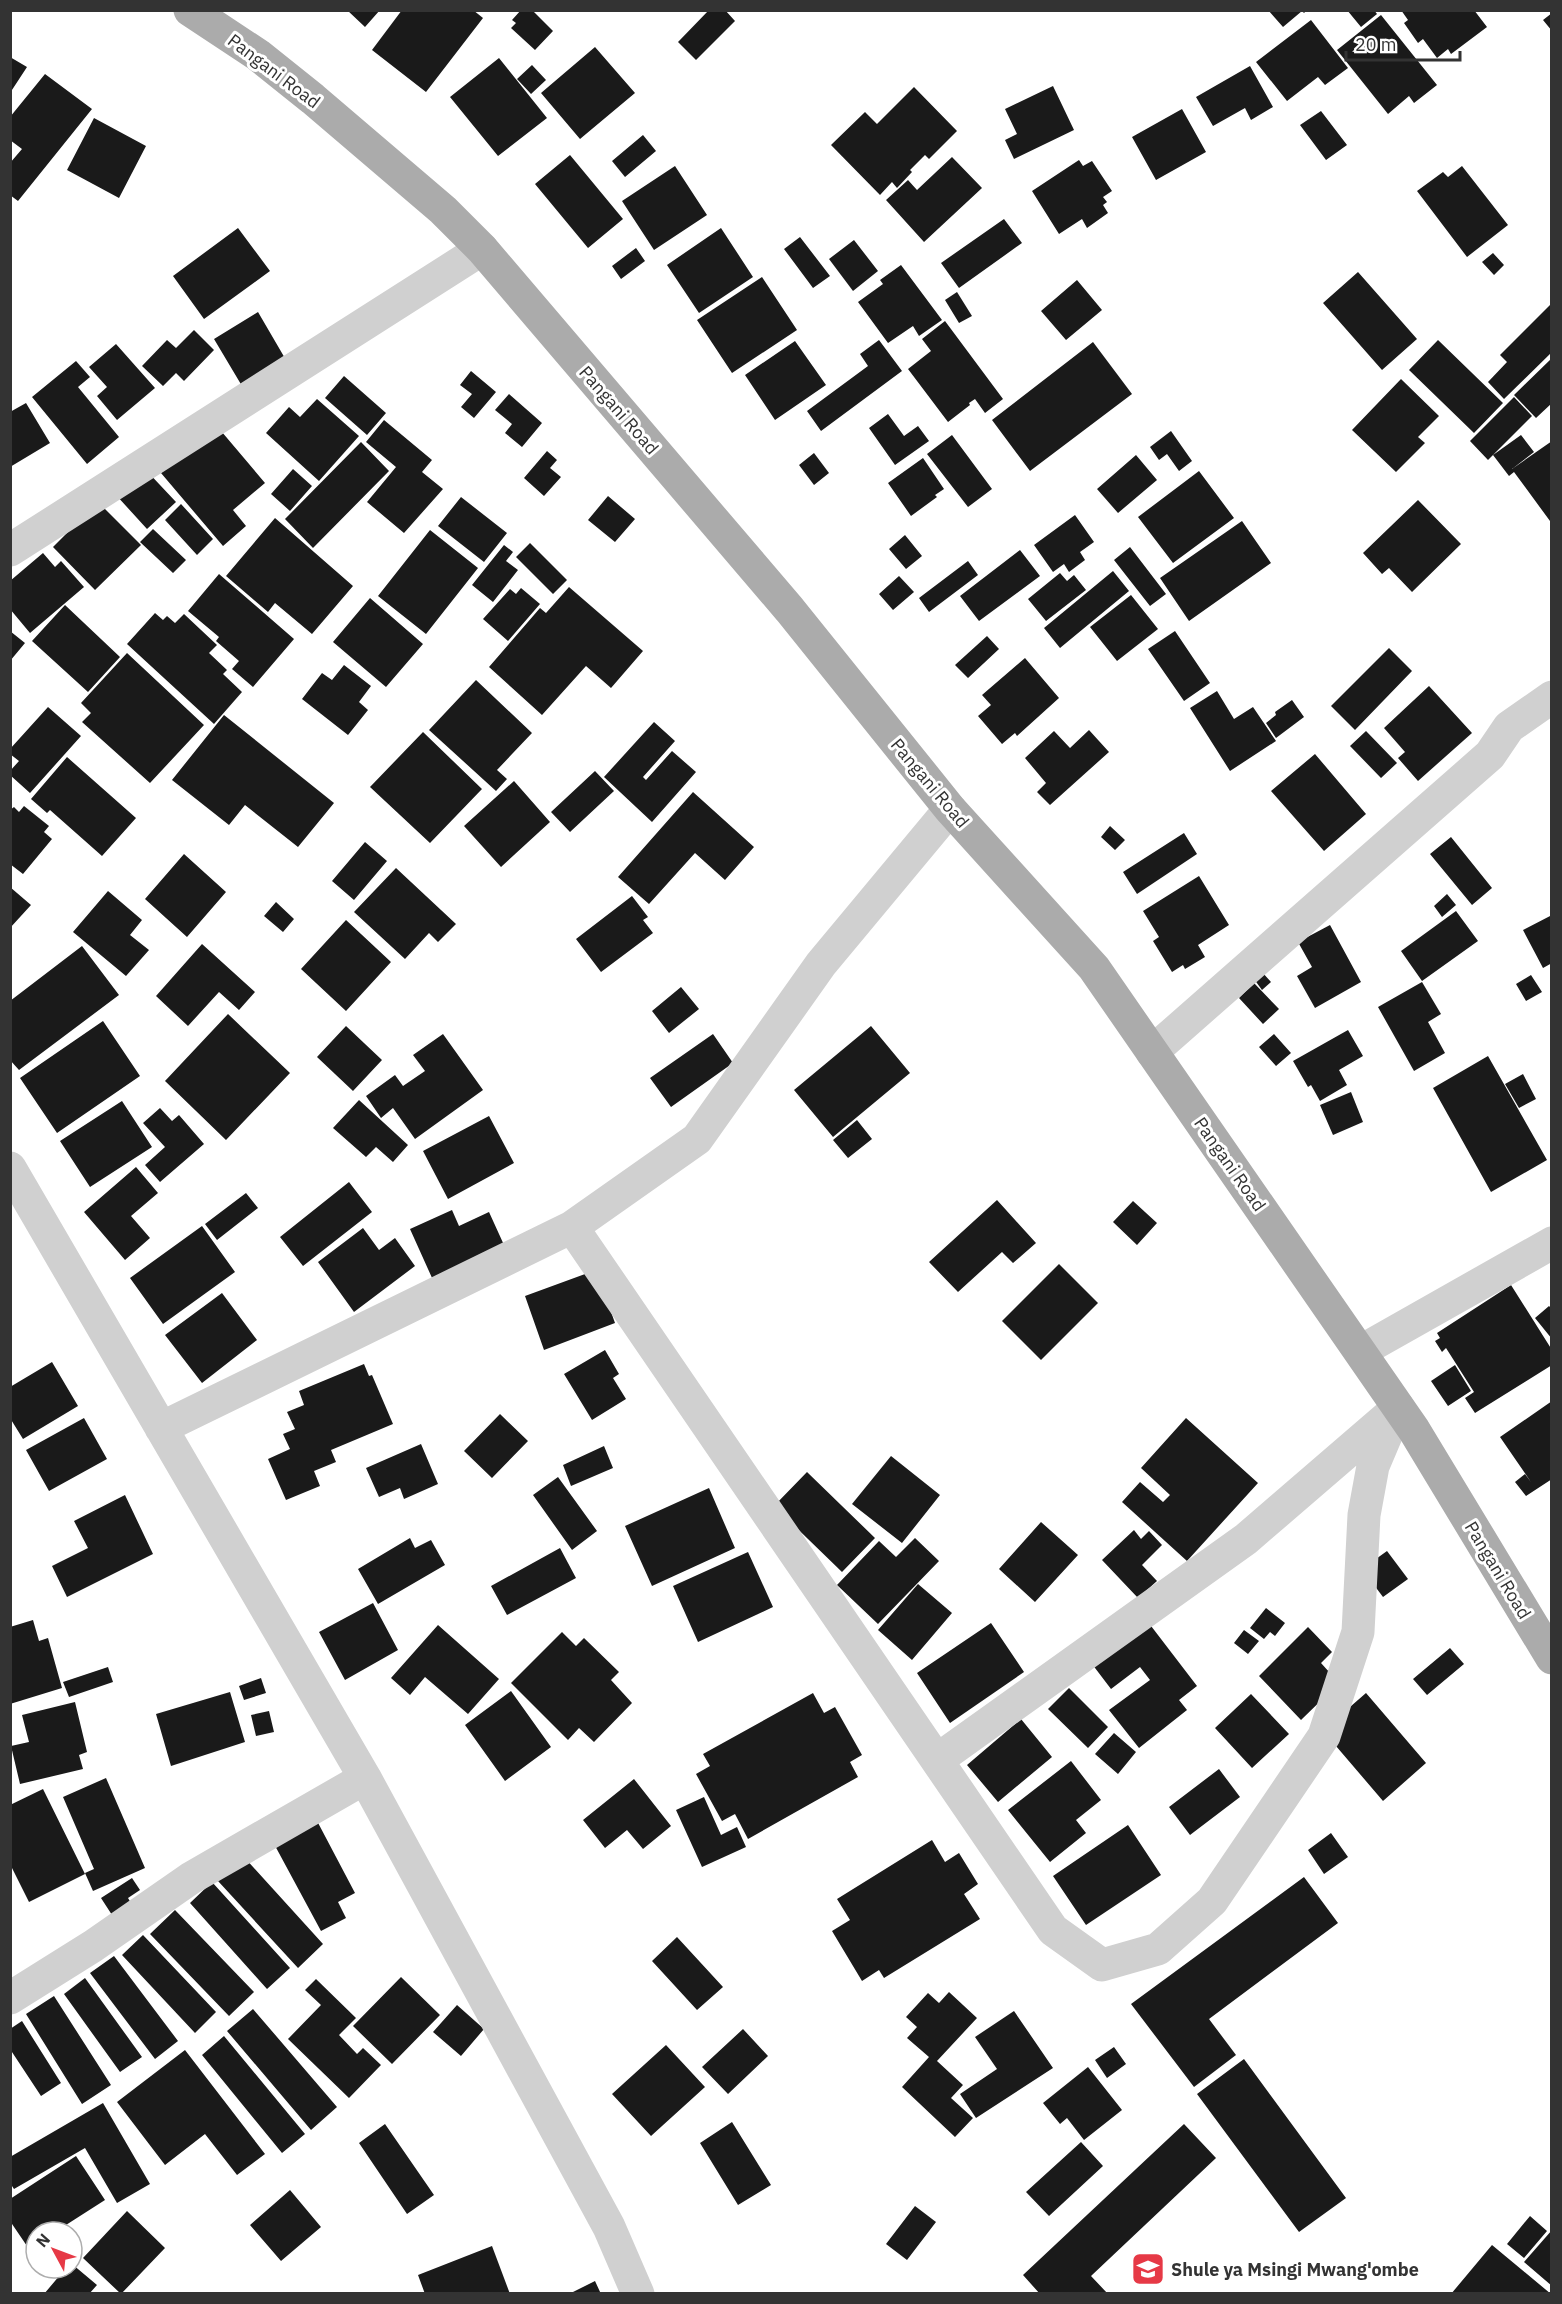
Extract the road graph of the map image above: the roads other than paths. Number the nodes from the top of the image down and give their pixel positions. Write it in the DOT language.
graph roads {
  1 [pos="190,10"];
  2 [pos="482,249"];
  3 [pos="10,550"];
  4 [pos="1551,697"];
  5 [pos="950,809"];
  6 [pos="1152,1052"];
  7 [pos="10,1168"];
  8 [pos="572,1227"];
  9 [pos="1551,1243"];
  10 [pos="1361,1351"];
  11 [pos="1398,1407"];
  12 [pos="162,1428"];
  13 [pos="1551,1658"];
  14 [pos="937,1760"];
  15 [pos="364,1778"];
  16 [pos="10,1998"];
  17 [pos="638,2294"];
  1 -- 2 [label="main road, Pangani Road"];
  2 -- 3 [label="street"];
  2 -- 5 [label="main road, Pangani Road"];
  4 -- 6 [label="street"];
  5 -- 6 [label="main road, Pangani Road"];
  5 -- 8 [label="street"];
  6 -- 10 [label="main road, Pangani Road"];
  7 -- 12 [label="street"];
  8 -- 12 [label="street"];
  8 -- 14 [label="street"];
  9 -- 10 [label="street"];
  10 -- 11 [label="main road, Pangani Road"];
  11 -- 13 [label="main road, Pangani Road"];
  11 -- 14 [label="street"];
  11 -- 14 [label="street"];
  12 -- 15 [label="street"];
  15 -- 16 [label="street"];
  15 -- 17 [label="street"];
}
